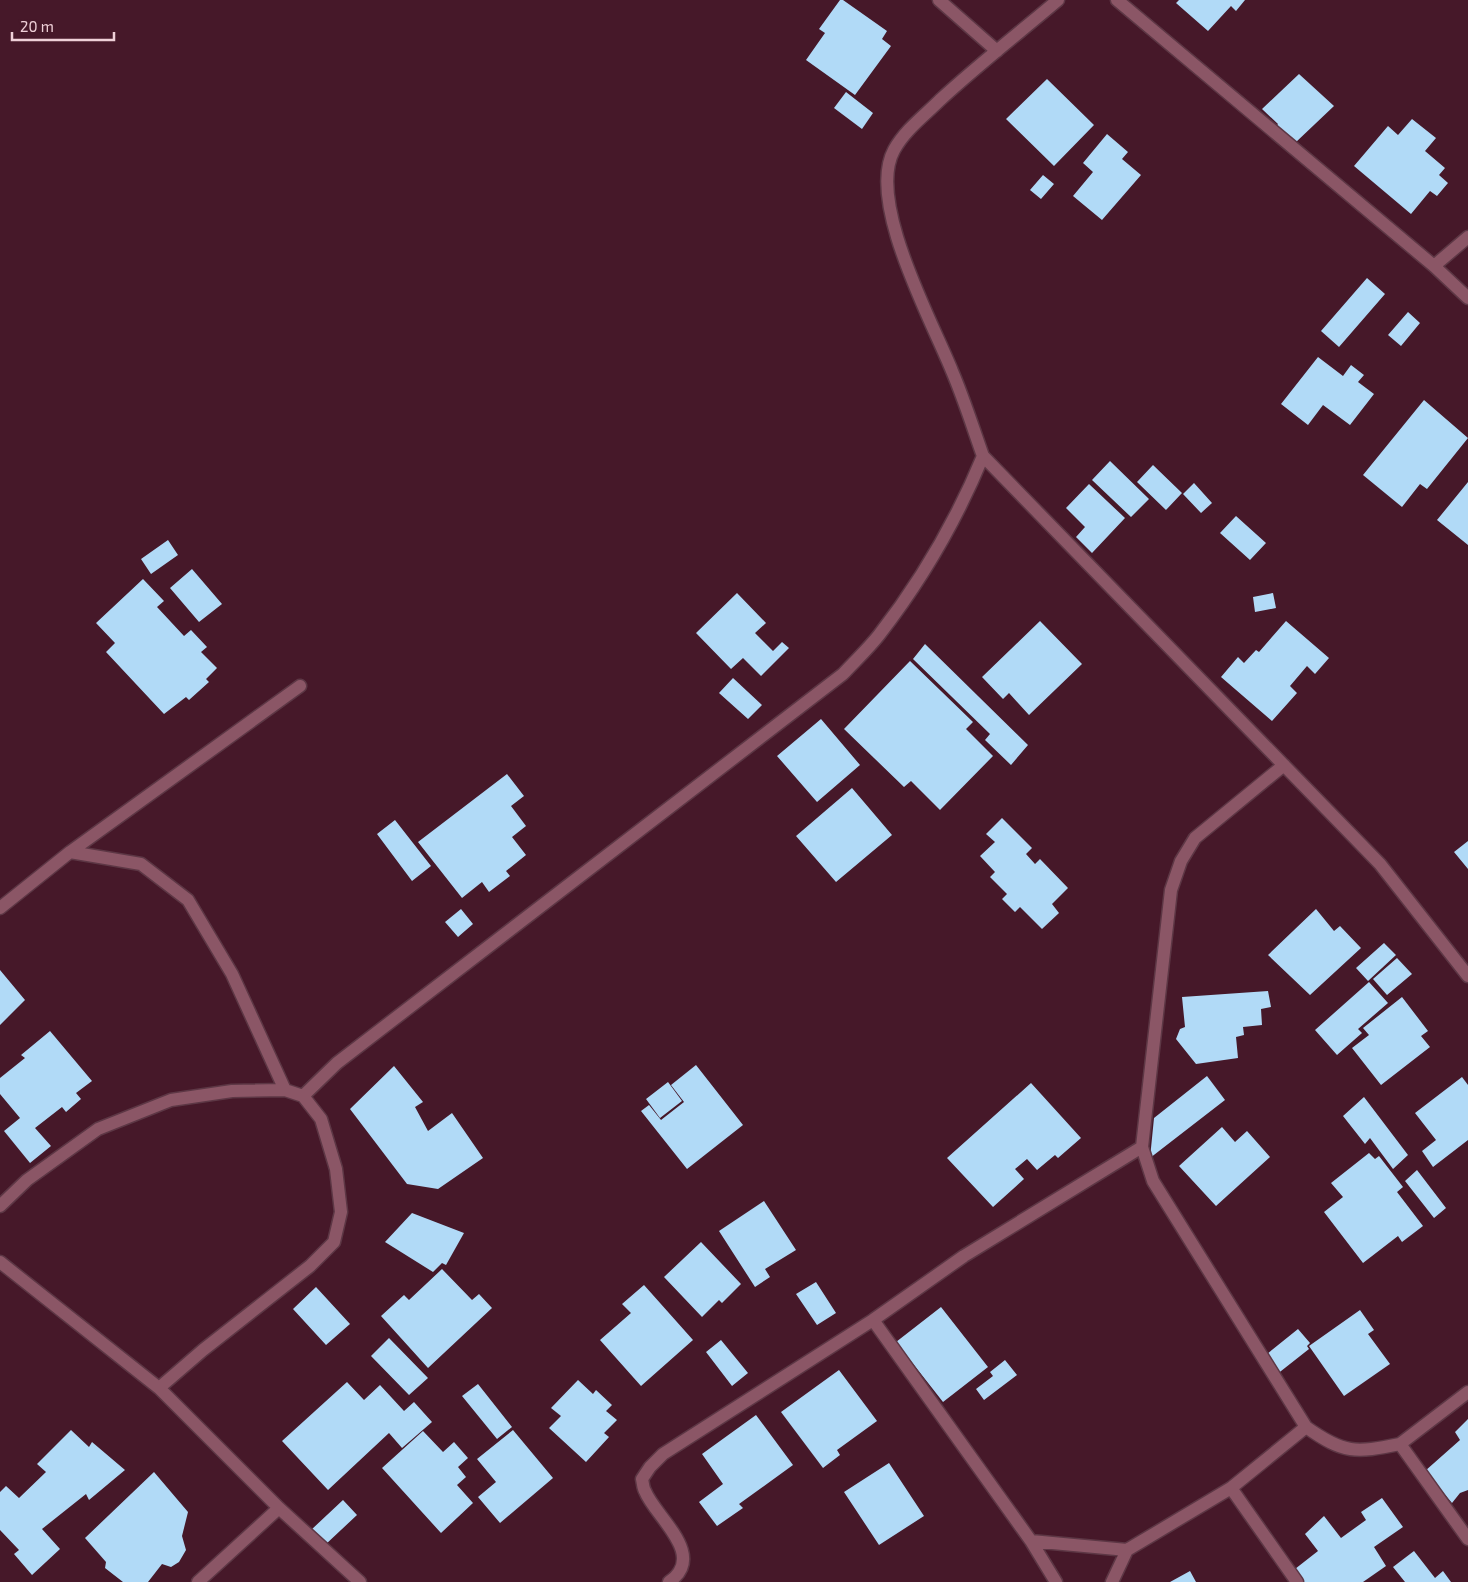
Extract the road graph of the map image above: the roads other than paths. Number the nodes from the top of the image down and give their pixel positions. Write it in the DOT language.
graph roads {
  1 [pos="939,0"];
  2 [pos="1058,0"];
  3 [pos="1117,0"];
  4 [pos="997,51"];
  5 [pos="1468,237"];
  6 [pos="1434,266"];
  7 [pos="1468,298"];
  8 [pos="983,456"];
  9 [pos="300,686"];
  10 [pos="1284,765"];
  11 [pos="70,852"];
  12 [pos="0,908"];
  13 [pos="1468,976"];
  14 [pos="285,1090"];
  15 [pos="303,1096"];
  16 [pos="1142,1147"];
  17 [pos="0,1206"];
  18 [pos="0,1262"];
  19 [pos="873,1320"];
  20 [pos="159,1388"];
  21 [pos="1468,1392"];
  22 [pos="1306,1426"];
  23 [pos="1400,1444"];
  24 [pos="1231,1488"];
  25 [pos="279,1508"];
  26 [pos="1468,1539"];
  27 [pos="1031,1541"];
  28 [pos="1127,1550"];
  29 [pos="198,1582"];
  30 [pos="360,1582"];
  31 [pos="670,1582"];
  32 [pos="1056,1582"];
  33 [pos="1112,1582"];
  34 [pos="1297,1582"];
  1 -- 4 [label="street"];
  2 -- 4 [label="street"];
  3 -- 6 [label="street"];
  4 -- 8 [label="street"];
  5 -- 6 [label="street"];
  6 -- 7 [label="street"];
  8 -- 10 [label="street"];
  8 -- 15 [label="street"];
  9 -- 11 [label="street"];
  10 -- 13 [label="street"];
  10 -- 16 [label="street"];
  11 -- 12 [label="street"];
  11 -- 14 [label="street"];
  14 -- 15 [label="street"];
  14 -- 17 [label="street"];
  15 -- 20 [label="street"];
  16 -- 19 [label="street"];
  16 -- 22 [label="street"];
  18 -- 20 [label="street"];
  19 -- 27 [label="street"];
  19 -- 31 [label="street"];
  20 -- 25 [label="street"];
  21 -- 23 [label="street"];
  22 -- 23 [label="street"];
  22 -- 24 [label="street"];
  23 -- 26 [label="street"];
  24 -- 28 [label="street"];
  24 -- 34 [label="street"];
  25 -- 29 [label="street"];
  25 -- 30 [label="street"];
  27 -- 28 [label="street"];
  27 -- 32 [label="street"];
  28 -- 33 [label="street"];
}
